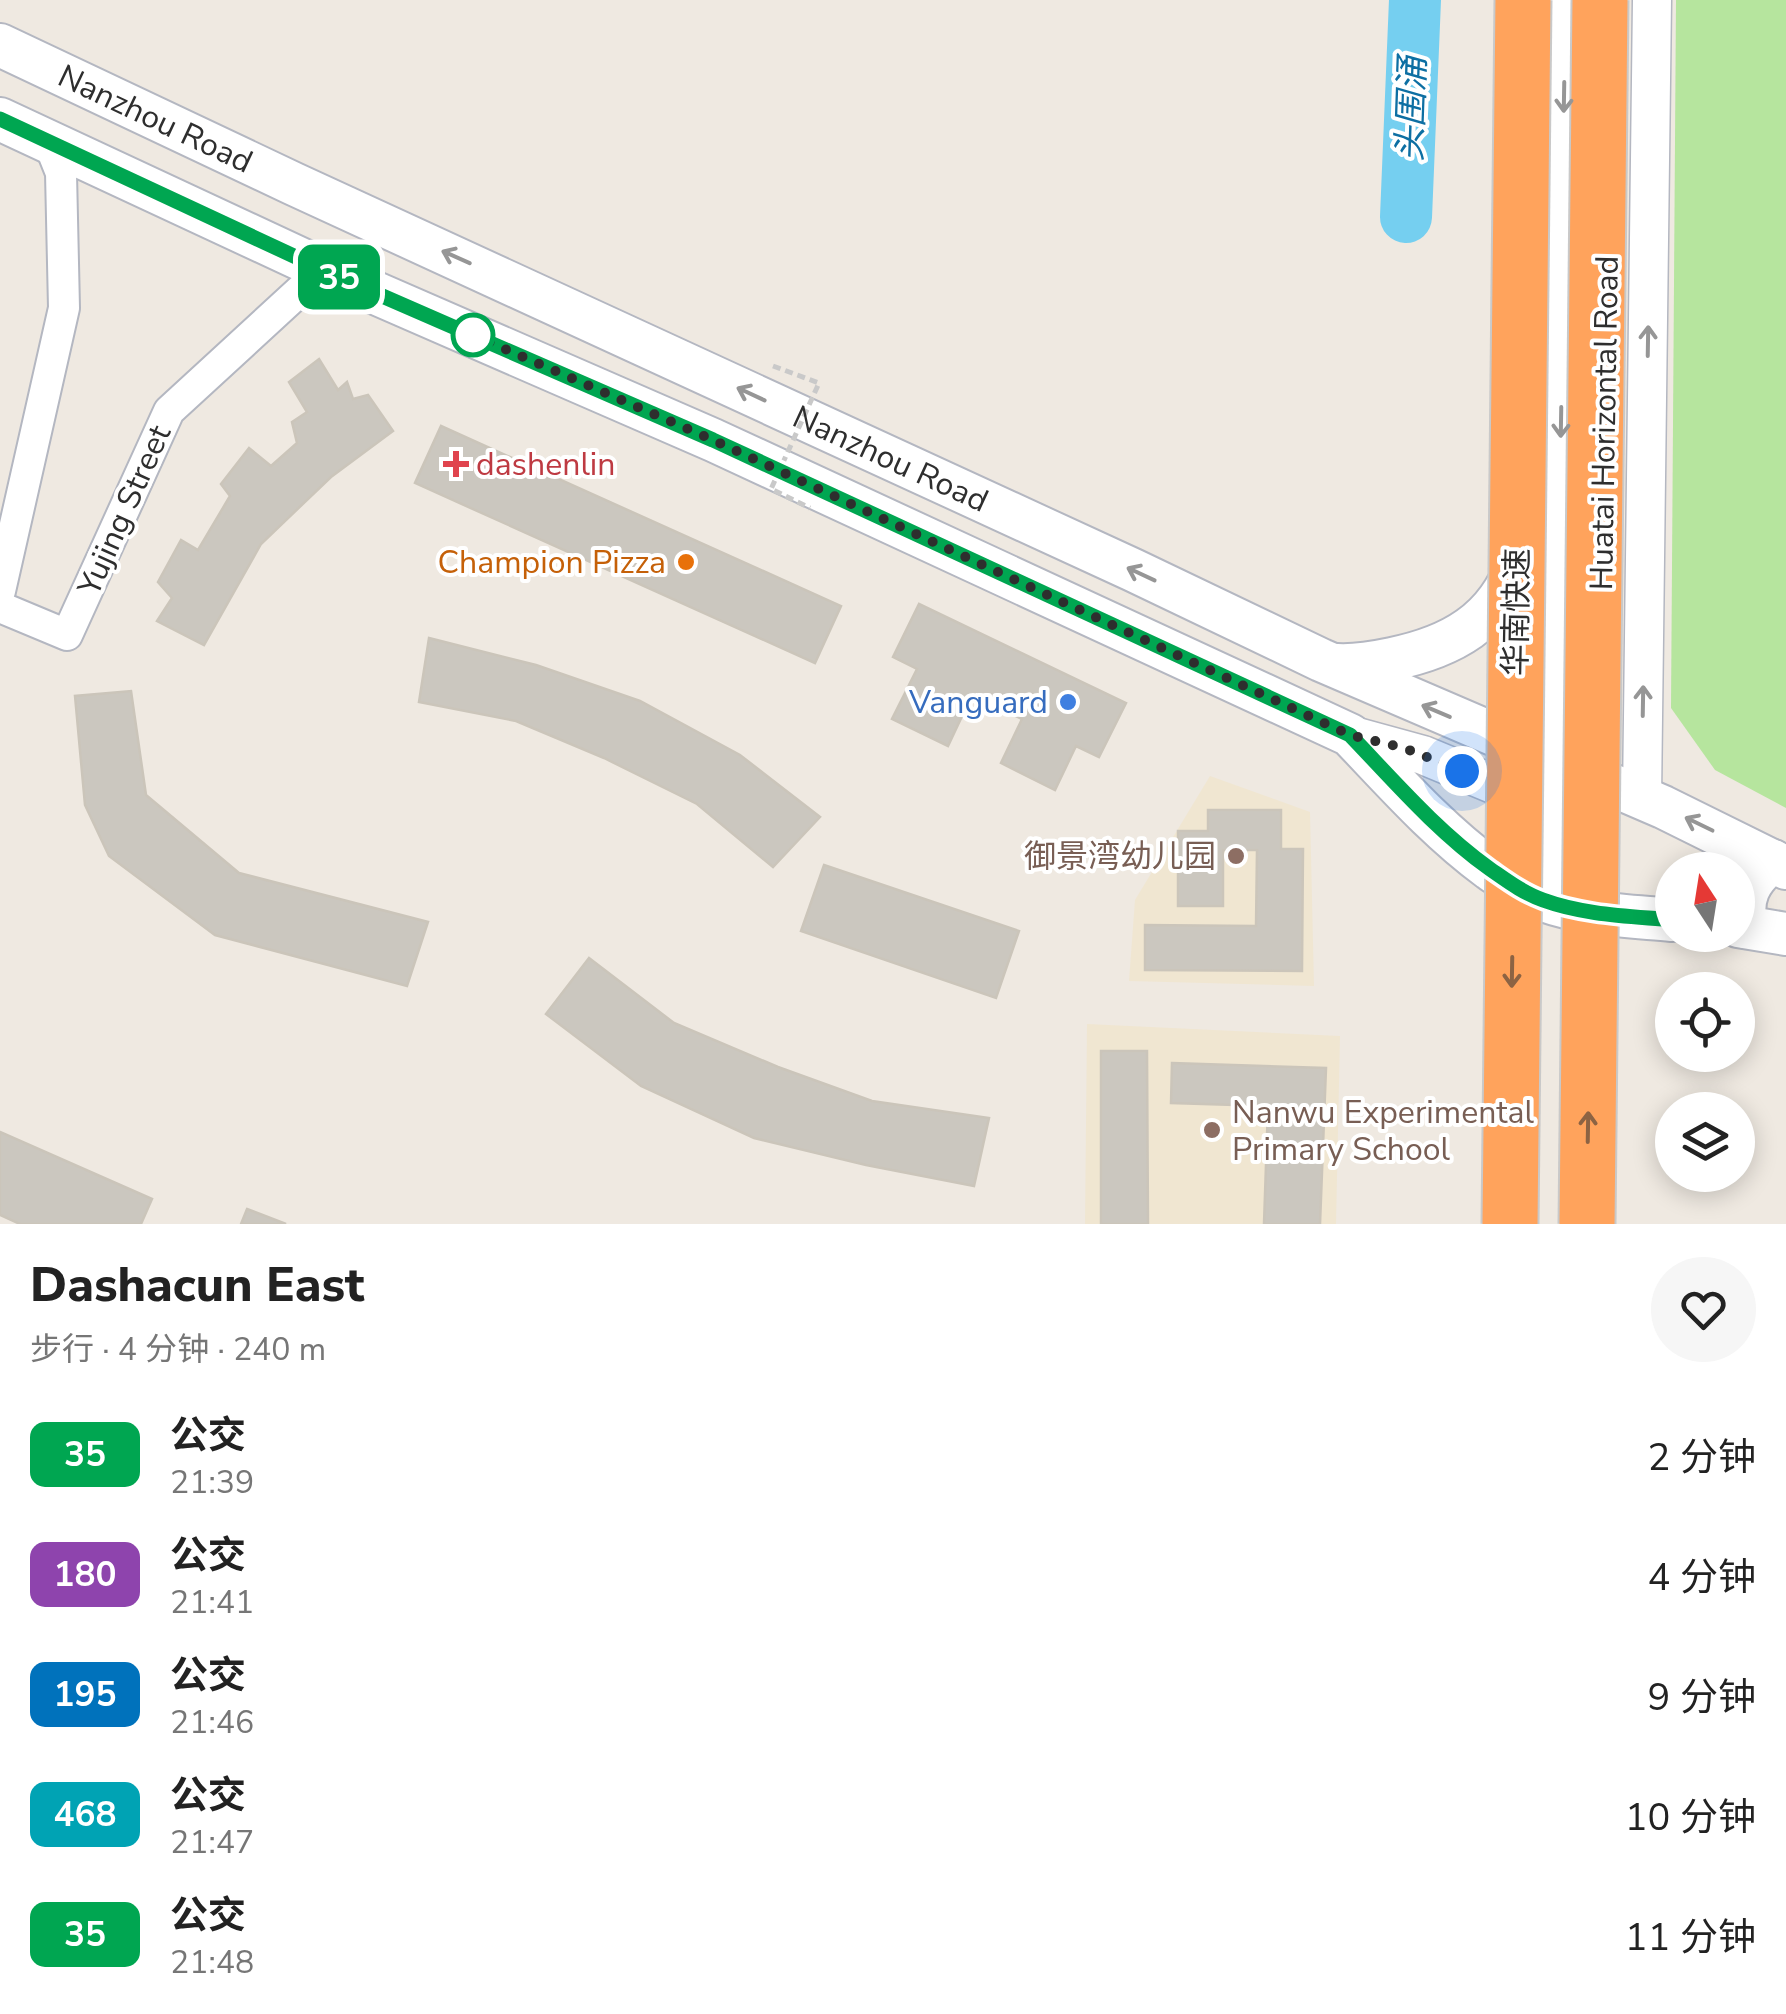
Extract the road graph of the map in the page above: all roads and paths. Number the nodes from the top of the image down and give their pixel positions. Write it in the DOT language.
graph roads {
  1 [pos="1524,0"];
  2 [pos="1565,0"];
  3 [pos="1600,0"];
  4 [pos="1608,0"];
  5 [pos="1652,0"];
  6 [pos="0,45"];
  7 [pos="0,119"];
  8 [pos="49,143"];
  9 [pos="341,278"];
  10 [pos="772,366"];
  11 [pos="810,508"];
  12 [pos="1520,557"];
  13 [pos="0,591"];
  14 [pos="0,607"];
  15 [pos="1313,656"];
  16 [pos="1272,699"];
  17 [pos="1350,735"];
  18 [pos="1538,754"];
  19 [pos="1600,780"];
  20 [pos="1518,795"];
  21 [pos="1642,798"];
  22 [pos="1556,812"];
  23 [pos="1779,865"];
  24 [pos="1537,896"];
  25 [pos="1655,918"];
  26 [pos="1756,929"];
  27 [pos="1510,1224"];
  28 [pos="1587,1224"];
  1 -- 12 [label="street, Huatai Horizontal Road"];
  1 -- 27 [label="highway, 华南快速, one-way, bridge"];
  2 -- 18 [label="street, Huatai Horizontal Road, one-way"];
  28 -- 3 [label="highway, one-way, bridge"];
  4 -- 19 [label="street, Huatai Horizontal Road"];
  21 -- 5 [label="street, Huatai Horizontal Road, one-way"];
  15 -- 6 [label="main road, Nanzhou Road, one-way"];
  7 -- 8 [label="main road, Nanzhou Road"];
  8 -- 9 [label="main road, Nanzhou Road"];
  8 -- 13 [label="street"];
  9 -- 14 [label="street, Yujing Street"];
  9 -- 16 [label="main road, Nanzhou Road"];
  10 -- 11 [label="path, bridge"];
  12 -- 15 [label="main road"];
  12 -- 18 [label="street, Huatai Horizontal Road"];
  15 -- 16 [label="main road"];
  18 -- 15 [label="main road, Nanzhou Road, one-way"];
  16 -- 17 [label="main road, Nanzhou Road"];
  17 -- 20 [label="street"];
  17 -- 24 [label="main road, Nanzhou Road"];
  18 -- 19 [label="main road, Nanzhou Road"];
  18 -- 20 [label="street, Huatai Horizontal Road"];
  18 -- 22 [label="street, Huatai Horizontal Road"];
  19 -- 21 [label="main road, Nanzhou Road"];
  19 -- 22 [label="street"];
  20 -- 22 [label="street"];
  20 -- 24 [label="street, Huatai Horizontal Road"];
  23 -- 21 [label="main road, Nanzhou Road, one-way"];
  22 -- 24 [label="street, Huatai Horizontal Road"];
  23 -- 26 [label="main road"];
  24 -- 25 [label="main road, Nanzhou Road"];
}
